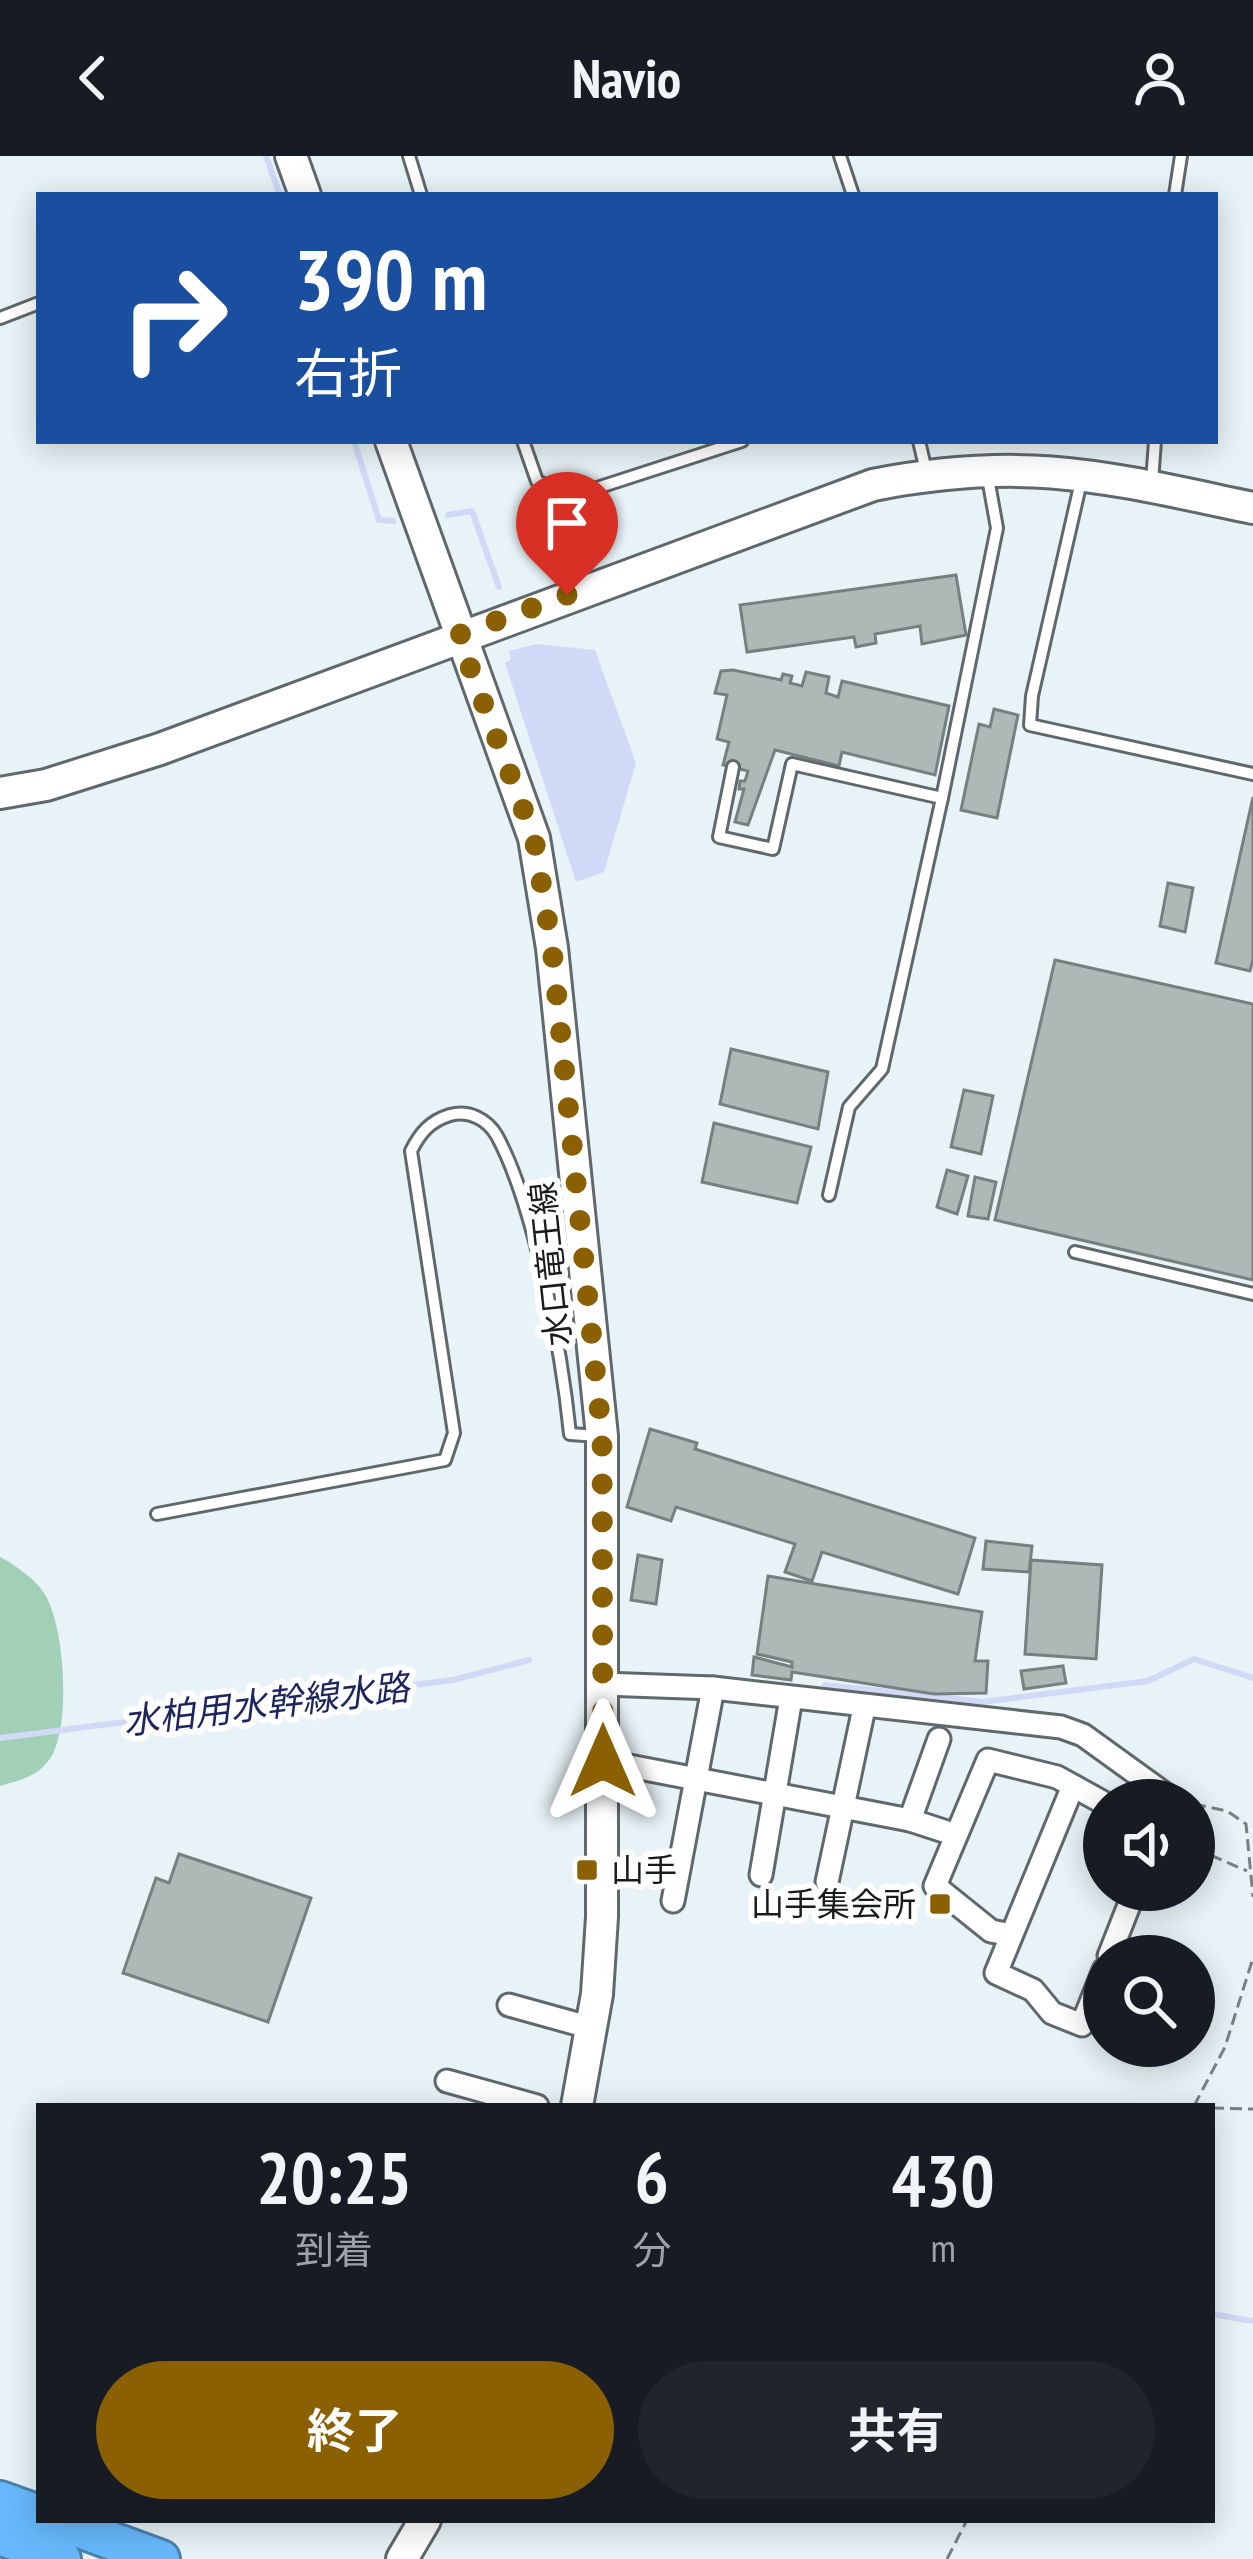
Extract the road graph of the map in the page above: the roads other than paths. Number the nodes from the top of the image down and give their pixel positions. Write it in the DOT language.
graph roads {
  1 [pos="291,156"];
  2 [pos="409,156"];
  3 [pos="840,156"];
  4 [pos="1181,156"];
  5 [pos="304,192"];
  6 [pos="420,192"];
  7 [pos="853,192"];
  8 [pos="1175,192"];
  9 [pos="36,304"];
  10 [pos="0,318"];
  11 [pos="392,444"];
  12 [pos="524,444"];
  13 [pos="733,444"];
  14 [pos="920,444"];
  15 [pos="1155,444"];
  16 [pos="986,468"];
  17 [pos="1083,472"];
  18 [pos="926,475"];
  19 [pos="1152,485"];
  20 [pos="1253,508"];
  21 [pos="458,635"];
  22 [pos="733,767"];
  23 [pos="1253,773"];
  24 [pos="0,793"];
  25 [pos="942,798"];
  26 [pos="829,1195"];
  27 [pos="1076,1252"];
  28 [pos="1253,1294"];
  29 [pos="602,1436"];
  30 [pos="158,1514"];
  31 [pos="602,1684"];
  32 [pos="713,1688"];
  33 [pos="791,1698"];
  34 [pos="864,1708"];
  35 [pos="939,1739"];
  36 [pos="603,1761"];
  37 [pos="696,1778"];
  38 [pos="1143,1779"];
  39 [pos="1073,1786"];
  40 [pos="1083,1791"];
  41 [pos="773,1793"];
  42 [pos="843,1806"];
  43 [pos="910,1820"];
  44 [pos="956,1835"];
  45 [pos="761,1875"];
  46 [pos="827,1882"];
  47 [pos="673,1901"];
  48 [pos="1011,1935"];
  49 [pos="509,2005"];
  50 [pos="1083,2022"];
  51 [pos="592,2028"];
  52 [pos="447,2081"];
  53 [pos="526,2103"];
  54 [pos="579,2103"];
  55 [pos="0,2500"];
  56 [pos="36,2513"];
  57 [pos="64,2523"];
  58 [pos="423,2523"];
  59 [pos="0,2536"];
  60 [pos="62,2559"];
  61 [pos="161,2559"];
  62 [pos="403,2559"];
  1 -- 5 [label="main road"];
  2 -- 6 [label="lane"];
  3 -- 7 [label="lane"];
  4 -- 8 [label="lane"];
  9 -- 10 [label="lane"];
  11 -- 21 [label="main road, 水口竜王線"];
  12 -- 13 [label="lane"];
  14 -- 18 [label="lane"];
  15 -- 19 [label="lane"];
  16 -- 17 [label="main road"];
  16 -- 18 [label="main road"];
  16 -- 25 [label="lane"];
  17 -- 19 [label="main road"];
  17 -- 23 [label="lane"];
  18 -- 21 [label="main road"];
  19 -- 20 [label="main road"];
  21 -- 24 [label="main road"];
  21 -- 29 [label="main road, 水口竜王線"];
  22 -- 25 [label="lane"];
  25 -- 26 [label="lane"];
  27 -- 28 [label="lane"];
  29 -- 30 [label="lane"];
  29 -- 31 [label="main road, 水口竜王線"];
  31 -- 32 [label="street"];
  31 -- 36 [label="main road, 水口竜王線"];
  32 -- 33 [label="street"];
  32 -- 37 [label="street"];
  33 -- 34 [label="street"];
  33 -- 41 [label="street"];
  34 -- 38 [label="street"];
  34 -- 42 [label="street"];
  35 -- 43 [label="street"];
  36 -- 37 [label="street"];
  36 -- 51 [label="main road, 水口竜王線"];
  37 -- 41 [label="street"];
  37 -- 47 [label="street"];
  39 -- 40 [label="street"];
  39 -- 44 [label="street"];
  39 -- 48 [label="street"];
  41 -- 42 [label="street"];
  41 -- 45 [label="street"];
  42 -- 43 [label="street"];
  42 -- 46 [label="street"];
  43 -- 44 [label="street"];
  44 -- 48 [label="street"];
  48 -- 50 [label="street"];
  49 -- 51 [label="street"];
  51 -- 54 [label="main road, 水口竜王線"];
  52 -- 53 [label="street"];
  55 -- 56 [label="highway"];
  57 -- 61 [label="highway"];
  58 -- 62 [label="main road"];
  59 -- 60 [label="highway"];
}
